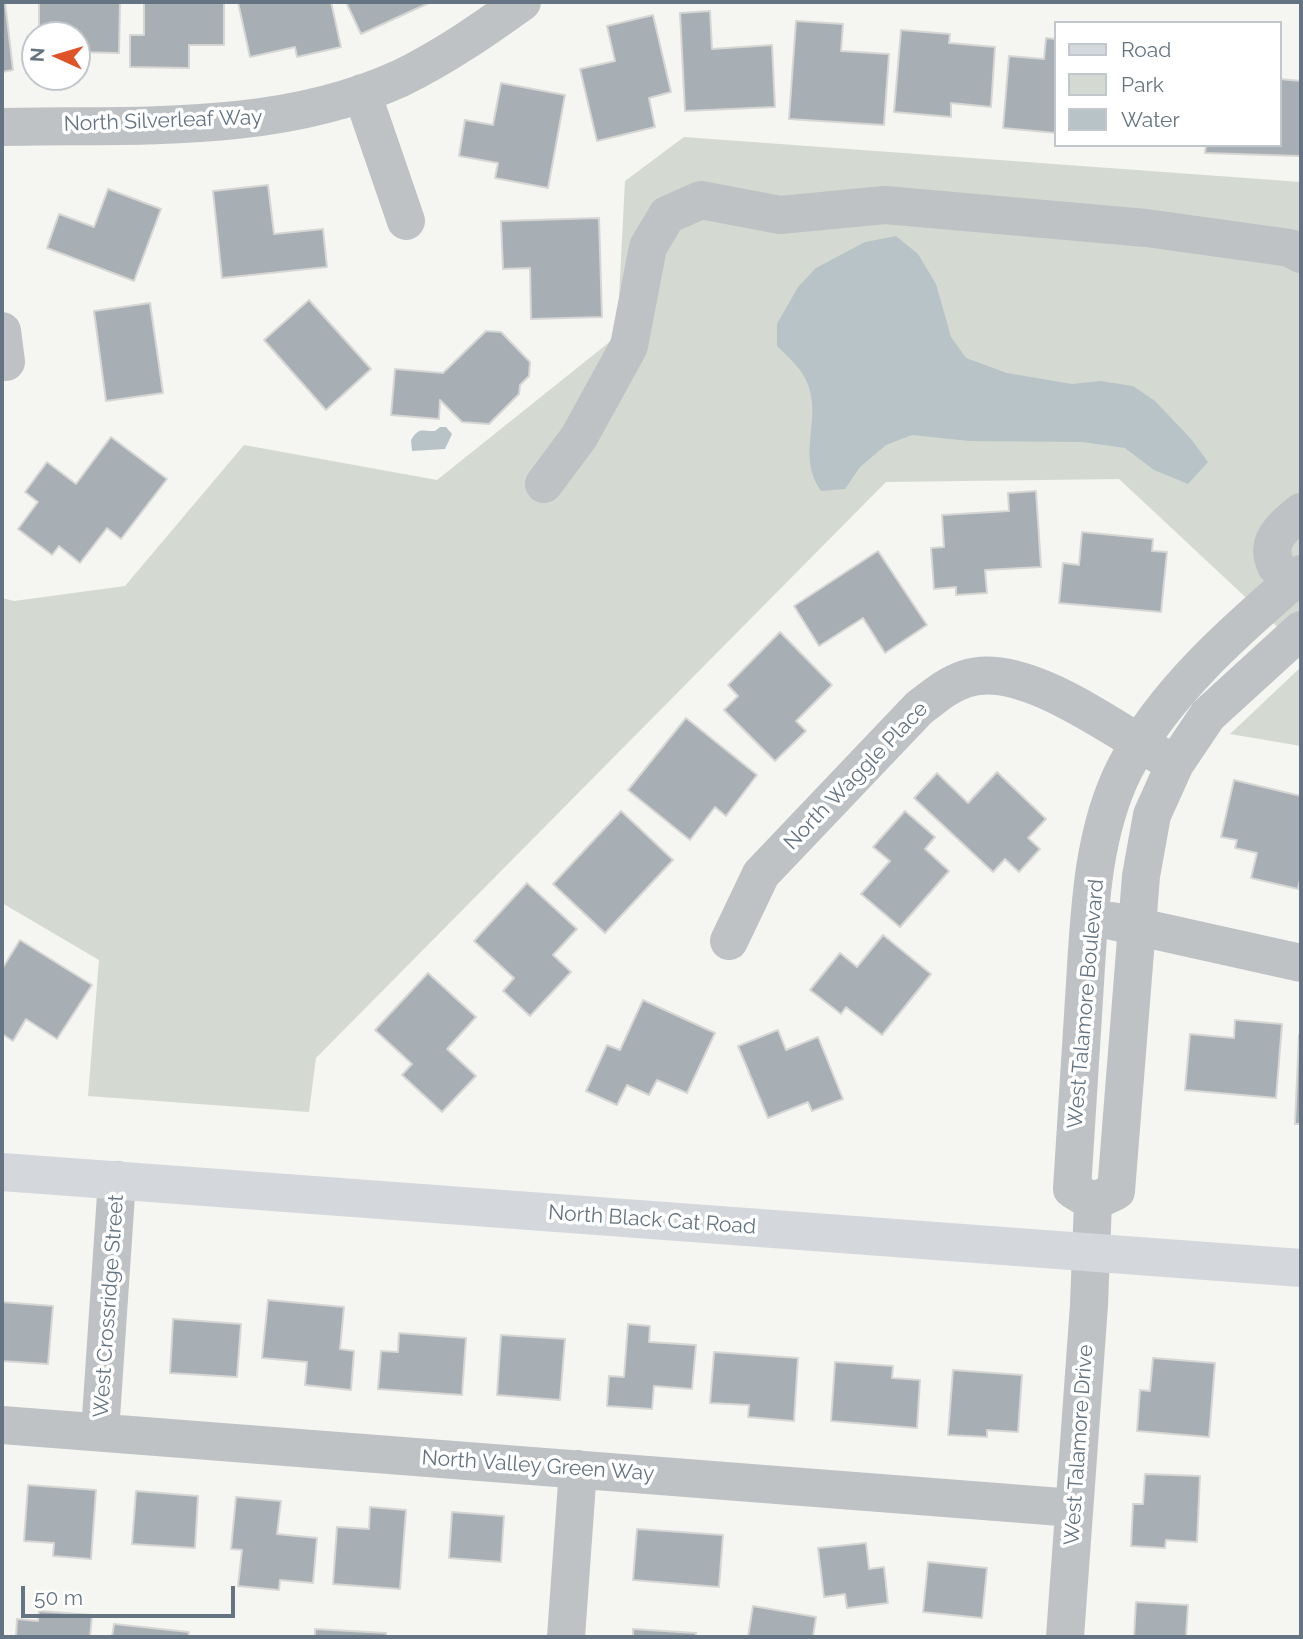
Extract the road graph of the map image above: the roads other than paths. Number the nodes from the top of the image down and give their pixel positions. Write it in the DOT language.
graph roads {
  1 [pos="522,2"];
  2 [pos="362,93"];
  3 [pos="2,127"];
  4 [pos="406,220"];
  5 [pos="1301,254"];
  6 [pos="544,484"];
  7 [pos="1301,512"];
  8 [pos="1288,570"];
  9 [pos="1301,630"];
  10 [pos="1140,744"];
  11 [pos="1175,764"];
  12 [pos="1089,916"];
  13 [pos="1137,926"];
  14 [pos="729,942"];
  15 [pos="1301,963"];
  16 [pos="2,1172"];
  17 [pos="117,1180"];
  18 [pos="1093,1202"];
  19 [pos="1091,1253"];
  20 [pos="1301,1268"];
  21 [pos="2,1425"];
  22 [pos="100,1432"];
  23 [pos="578,1469"];
  24 [pos="1074,1508"];
  25 [pos="566,1637"];
  26 [pos="1065,1637"];
  1 -- 2 [label="street, North Silverleaf Way"];
  2 -- 3 [label="street, North Silverleaf Way"];
  2 -- 4 [label="street"];
  5 -- 6 [label="street"];
  7 -- 8 [label="street"];
  8 -- 10 [label="street, West Talamore Boulevard"];
  9 -- 11 [label="street, West Talamore Boulevard"];
  10 -- 11 [label="street, North Waggle Place"];
  10 -- 12 [label="street, West Talamore Boulevard"];
  10 -- 14 [label="street, North Waggle Place"];
  11 -- 13 [label="street, West Talamore Boulevard"];
  12 -- 13 [label="street"];
  12 -- 18 [label="street, West Talamore Boulevard"];
  13 -- 15 [label="street"];
  13 -- 18 [label="street, West Talamore Boulevard"];
  16 -- 17 [label="main road, North Black Cat Road"];
  17 -- 19 [label="main road, North Black Cat Road"];
  17 -- 22 [label="street, West Crossridge Street"];
  18 -- 19 [label="street"];
  19 -- 20 [label="main road, North Black Cat Road"];
  19 -- 24 [label="street, West Talamore Drive"];
  21 -- 22 [label="street, North Valley Green Way"];
  22 -- 23 [label="street, North Valley Green Way"];
  23 -- 24 [label="street, North Valley Green Way"];
  23 -- 25 [label="street"];
  24 -- 26 [label="street, West Talamore Drive"];
}
